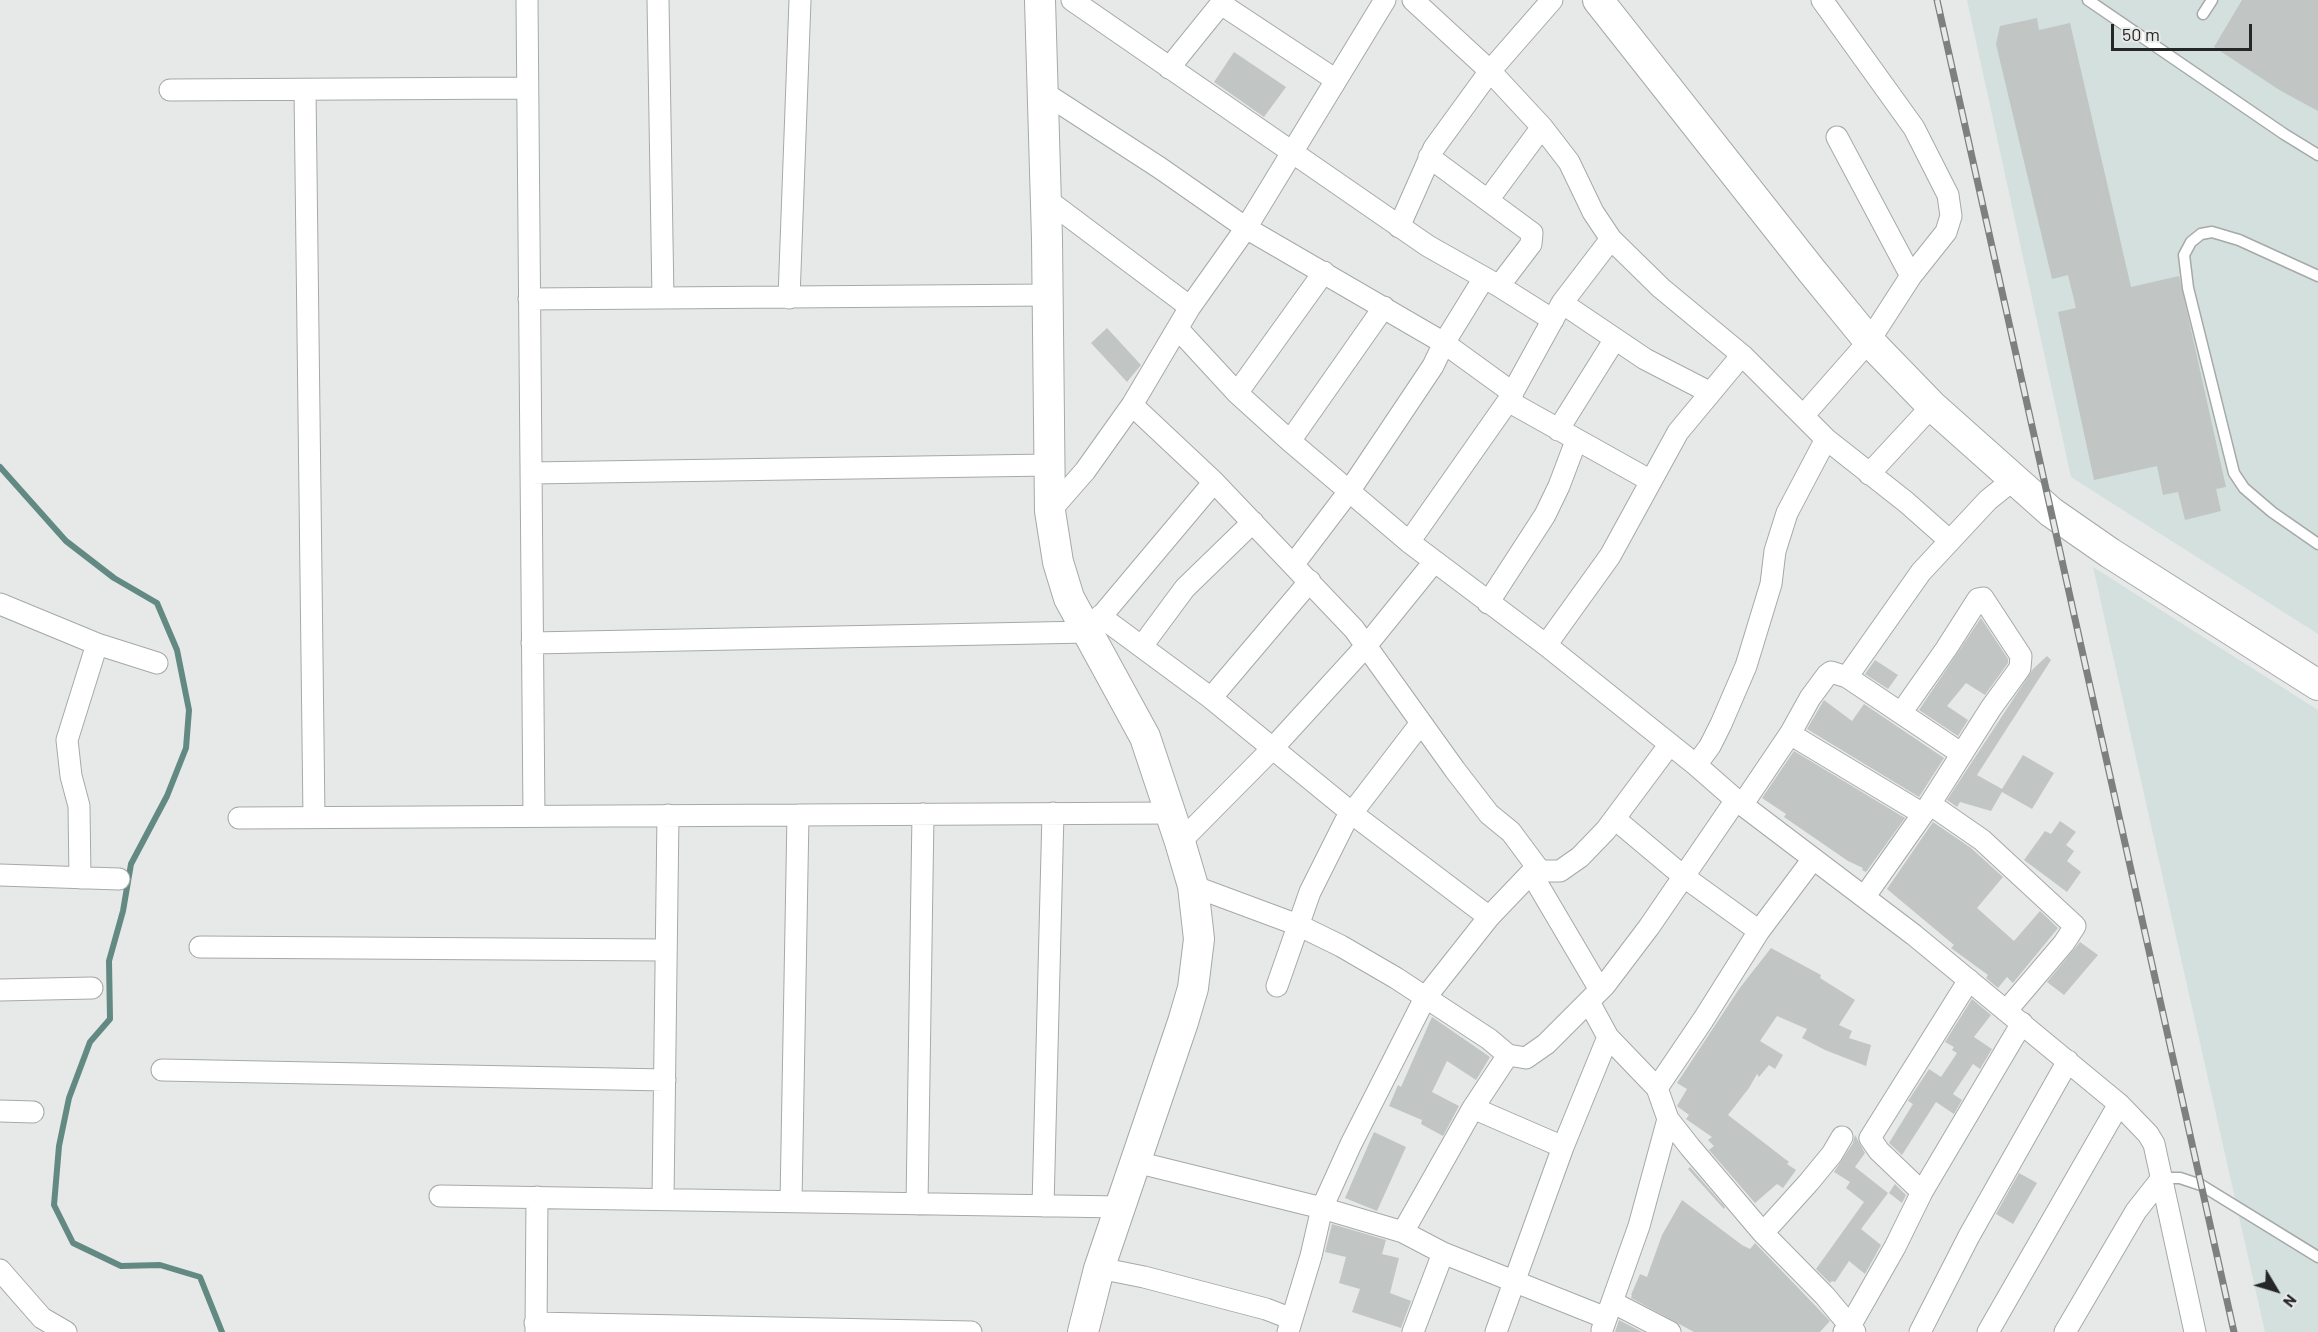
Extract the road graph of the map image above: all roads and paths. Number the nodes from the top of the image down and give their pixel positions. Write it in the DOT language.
graph roads {
  1 [pos="526,0"];
  2 [pos="658,0"];
  3 [pos="800,0"];
  4 [pos="1040,0"];
  5 [pos="1072,0"];
  6 [pos="1385,0"];
  7 [pos="1413,0"];
  8 [pos="1552,0"];
  9 [pos="1598,0"];
  10 [pos="1822,0"];
  11 [pos="2088,0"];
  12 [pos="2212,0"];
  13 [pos="1223,2"];
  14 [pos="2203,14"];
  15 [pos="1169,68"];
  16 [pos="1491,72"];
  17 [pos="1336,80"];
  18 [pos="527,88"];
  19 [pos="170,90"];
  20 [pos="305,90"];
  21 [pos="1043,92"];
  22 [pos="1542,127"];
  23 [pos="1837,137"];
  24 [pos="1292,151"];
  25 [pos="2318,154"];
  26 [pos="1429,157"];
  27 [pos="1046,199"];
  28 [pos="1488,200"];
  29 [pos="1399,227"];
  30 [pos="1246,228"];
  31 [pos="1611,239"];
  32 [pos="1324,272"];
  33 [pos="1911,276"];
  34 [pos="2318,276"];
  35 [pos="1491,282"];
  36 [pos="1048,295"];
  37 [pos="663,298"];
  38 [pos="789,298"];
  39 [pos="529,299"];
  40 [pos="1190,307"];
  41 [pos="1384,307"];
  42 [pos="1558,311"];
  43 [pos="1178,329"];
  44 [pos="1615,339"];
  45 [pos="1869,341"];
  46 [pos="1444,343"];
  47 [pos="1742,355"];
  48 [pos="1710,392"];
  49 [pos="1237,393"];
  50 [pos="1510,397"];
  51 [pos="1132,405"];
  52 [pos="1932,406"];
  53 [pos="1803,416"];
  54 [pos="1558,430"];
  55 [pos="1826,439"];
  56 [pos="1290,441"];
  57 [pos="1576,441"];
  58 [pos="1049,465"];
  59 [pos="531,473"];
  60 [pos="1869,474"];
  61 [pos="2013,480"];
  62 [pos="1651,481"];
  63 [pos="1214,482"];
  64 [pos="1350,490"];
  65 [pos="1050,511"];
  66 [pos="1252,522"];
  67 [pos="1949,540"];
  68 [pos="1409,542"];
  69 [pos="2318,544"];
  70 [pos="1434,562"];
  71 [pos="1293,565"];
  72 [pos="1310,581"];
  73 [pos="1488,603"];
  74 [pos="0,604"];
  75 [pos="1094,624"];
  76 [pos="532,643"];
  77 [pos="97,644"];
  78 [pos="1546,645"];
  79 [pos="1142,646"];
  80 [pos="1366,646"];
  81 [pos="157,663"];
  82 [pos="1847,677"];
  83 [pos="2316,678"];
  84 [pos="1211,698"];
  85 [pos="1901,713"];
  86 [pos="1421,723"];
  87 [pos="1790,734"];
  88 [pos="1670,744"];
  89 [pos="1272,749"];
  90 [pos="1962,754"];
  91 [pos="1696,765"];
  92 [pos="1739,802"];
  93 [pos="1927,809"];
  94 [pos="1053,813"];
  95 [pos="1171,813"];
  96 [pos="1352,813"];
  97 [pos="923,814"];
  98 [pos="668,815"];
  99 [pos="798,815"];
  100 [pos="534,816"];
  101 [pos="314,817"];
  102 [pos="239,818"];
  103 [pos="1615,819"];
  104 [pos="1180,842"];
  105 [pos="1813,859"];
  106 [pos="1535,872"];
  107 [pos="0,875"];
  108 [pos="1683,876"];
  109 [pos="80,878"];
  110 [pos="119,879"];
  111 [pos="1193,886"];
  112 [pos="1865,896"];
  113 [pos="1489,917"];
  114 [pos="1298,926"];
  115 [pos="1760,931"];
  116 [pos="200,947"];
  117 [pos="666,950"];
  118 [pos="1969,980"];
  119 [pos="1277,986"];
  120 [pos="92,988"];
  121 [pos="0,990"];
  122 [pos="1595,996"];
  123 [pos="1425,998"];
  124 [pos="2014,1017"];
  125 [pos="1608,1037"];
  126 [pos="1508,1055"];
  127 [pos="2068,1061"];
  128 [pos="162,1070"];
  129 [pos="665,1080"];
  130 [pos="1657,1088"];
  131 [pos="2119,1104"];
  132 [pos="1473,1108"];
  133 [pos="0,1111"];
  134 [pos="33,1112"];
  135 [pos="1668,1119"];
  136 [pos="1842,1137"];
  137 [pos="1563,1148"];
  138 [pos="1136,1162"];
  139 [pos="2162,1178"];
  140 [pos="1922,1192"];
  141 [pos="440,1196"];
  142 [pos="537,1197"];
  143 [pos="663,1199"];
  144 [pos="791,1202"];
  145 [pos="917,1203"];
  146 [pos="1043,1206"];
  147 [pos="1120,1207"];
  148 [pos="1322,1208"];
  149 [pos="1403,1232"];
  150 [pos="1763,1233"];
  151 [pos="1443,1253"];
  152 [pos="2318,1257"];
  153 [pos="1099,1268"];
  154 [pos="0,1270"];
  155 [pos="1514,1281"];
  156 [pos="1606,1317"];
  157 [pos="37,1325"];
  158 [pos="1290,1325"];
  159 [pos="535,1328"];
  160 [pos="1850,1330"];
  161 [pos="66,1332"];
  162 [pos="971,1332"];
  163 [pos="1083,1332"];
  164 [pos="1413,1332"];
  165 [pos="1496,1332"];
  166 [pos="1670,1332"];
  167 [pos="1920,1332"];
  168 [pos="1988,1332"];
  169 [pos="2065,1332"];
  170 [pos="2195,1332"];
  1 -- 18 [label="street"];
  2 -- 37 [label="street"];
  3 -- 38 [label="street"];
  4 -- 21 [label="main road"];
  5 -- 15 [label="street"];
  6 -- 17 [label="street"];
  7 -- 16 [label="street"];
  8 -- 16 [label="street"];
  9 -- 45 [label="main road"];
  10 -- 33 [label="street"];
  11 -- 25 [label="lane"];
  12 -- 14 [label="lane"];
  13 -- 15 [label="street"];
  13 -- 17 [label="street"];
  15 -- 24 [label="street"];
  16 -- 22 [label="street"];
  16 -- 26 [label="street"];
  17 -- 24 [label="street"];
  18 -- 20 [label="street"];
  18 -- 39 [label="street"];
  19 -- 20 [label="street"];
  20 -- 101 [label="street"];
  21 -- 27 [label="main road"];
  21 -- 30 [label="street"];
  22 -- 28 [label="street"];
  22 -- 31 [label="street"];
  23 -- 33 [label="street"];
  24 -- 29 [label="street"];
  24 -- 30 [label="street"];
  26 -- 28 [label="street"];
  26 -- 29 [label="street"];
  27 -- 36 [label="main road"];
  27 -- 40 [label="street"];
  28 -- 35 [label="street"];
  29 -- 35 [label="street"];
  30 -- 32 [label="street"];
  30 -- 40 [label="street"];
  31 -- 42 [label="street"];
  31 -- 47 [label="street"];
  32 -- 41 [label="street"];
  32 -- 49 [label="street"];
  33 -- 45 [label="street"];
  34 -- 69 [label="lane"];
  35 -- 42 [label="street"];
  35 -- 46 [label="street"];
  36 -- 38 [label="street"];
  36 -- 58 [label="main road"];
  37 -- 38 [label="street"];
  37 -- 39 [label="street"];
  39 -- 59 [label="street"];
  40 -- 43 [label="street"];
  41 -- 46 [label="street"];
  41 -- 56 [label="street"];
  42 -- 44 [label="street"];
  42 -- 50 [label="street"];
  43 -- 49 [label="street"];
  43 -- 51 [label="street"];
  44 -- 48 [label="street"];
  44 -- 54 [label="street"];
  45 -- 52 [label="main road"];
  45 -- 53 [label="street"];
  46 -- 50 [label="street"];
  46 -- 64 [label="street"];
  47 -- 48 [label="street"];
  47 -- 53 [label="street"];
  48 -- 62 [label="street"];
  49 -- 56 [label="street"];
  50 -- 54 [label="street"];
  50 -- 68 [label="street"];
  51 -- 63 [label="street"];
  51 -- 65 [label="street"];
  52 -- 60 [label="street"];
  52 -- 61 [label="main road"];
  53 -- 55 [label="street"];
  54 -- 57 [label="street"];
  55 -- 60 [label="street"];
  55 -- 91 [label="street"];
  56 -- 64 [label="street"];
  57 -- 62 [label="street"];
  57 -- 73 [label="street"];
  58 -- 59 [label="street"];
  58 -- 65 [label="main road"];
  59 -- 76 [label="street"];
  60 -- 67 [label="street"];
  61 -- 67 [label="street"];
  61 -- 83 [label="main road"];
  62 -- 78 [label="street"];
  63 -- 66 [label="street"];
  63 -- 75 [label="street"];
  64 -- 68 [label="street"];
  64 -- 71 [label="street"];
  65 -- 75 [label="main road"];
  66 -- 71 [label="street"];
  66 -- 79 [label="street"];
  67 -- 82 [label="street"];
  68 -- 70 [label="street"];
  70 -- 73 [label="street"];
  70 -- 80 [label="street"];
  71 -- 72 [label="street"];
  72 -- 80 [label="street"];
  72 -- 84 [label="street"];
  73 -- 78 [label="street"];
  74 -- 77 [label="street"];
  75 -- 76 [label="street"];
  75 -- 79 [label="street"];
  75 -- 95 [label="main road"];
  76 -- 100 [label="street"];
  77 -- 81 [label="street"];
  77 -- 109 [label="street"];
  78 -- 88 [label="street"];
  79 -- 84 [label="street"];
  80 -- 86 [label="street"];
  80 -- 89 [label="street"];
  82 -- 85 [label="street"];
  82 -- 87 [label="street"];
  84 -- 89 [label="street"];
  85 -- 90 [label="street"];
  85 -- 90 [label="street"];
  86 -- 96 [label="street"];
  86 -- 106 [label="street"];
  87 -- 92 [label="street"];
  87 -- 93 [label="street"];
  88 -- 91 [label="street"];
  88 -- 103 [label="street"];
  89 -- 96 [label="street"];
  89 -- 104 [label="street"];
  90 -- 93 [label="street"];
  91 -- 92 [label="street"];
  92 -- 105 [label="street"];
  92 -- 108 [label="street"];
  93 -- 112 [label="street"];
  93 -- 124 [label="street"];
  94 -- 95 [label="street"];
  94 -- 97 [label="street"];
  94 -- 146 [label="street"];
  95 -- 104 [label="main road"];
  96 -- 113 [label="street"];
  96 -- 114 [label="street"];
  97 -- 99 [label="street"];
  97 -- 145 [label="street"];
  98 -- 99 [label="street"];
  98 -- 100 [label="street"];
  98 -- 117 [label="street"];
  99 -- 144 [label="street"];
  100 -- 101 [label="street"];
  101 -- 102 [label="street"];
  103 -- 106 [label="street"];
  103 -- 108 [label="street"];
  104 -- 111 [label="main road"];
  105 -- 112 [label="street"];
  105 -- 115 [label="street"];
  106 -- 113 [label="street"];
  106 -- 122 [label="street"];
  107 -- 109 [label="street"];
  108 -- 115 [label="street"];
  108 -- 122 [label="street"];
  109 -- 110 [label="street"];
  111 -- 114 [label="street"];
  111 -- 138 [label="main road"];
  112 -- 118 [label="street"];
  113 -- 123 [label="street"];
  114 -- 119 [label="street"];
  114 -- 123 [label="street"];
  115 -- 130 [label="street"];
  116 -- 117 [label="street"];
  117 -- 129 [label="street"];
  118 -- 124 [label="street"];
  118 -- 140 [label="street"];
  120 -- 121 [label="street"];
  122 -- 125 [label="street"];
  122 -- 126 [label="street"];
  123 -- 126 [label="street"];
  123 -- 148 [label="street"];
  124 -- 127 [label="street"];
  124 -- 140 [label="street"];
  125 -- 130 [label="street"];
  125 -- 137 [label="street"];
  126 -- 132 [label="street"];
  127 -- 131 [label="street"];
  127 -- 167 [label="street"];
  128 -- 129 [label="street"];
  129 -- 143 [label="street"];
  130 -- 135 [label="street"];
  131 -- 139 [label="street"];
  131 -- 168 [label="street"];
  132 -- 137 [label="street"];
  132 -- 149 [label="street"];
  133 -- 134 [label="street"];
  135 -- 150 [label="street"];
  135 -- 156 [label="street"];
  136 -- 150 [label="street"];
  137 -- 155 [label="street"];
  138 -- 147 [label="main road"];
  138 -- 148 [label="street"];
  139 -- 152 [label="lane"];
  139 -- 169 [label="street"];
  139 -- 170 [label="street"];
  140 -- 160 [label="street"];
  141 -- 142 [label="street"];
  142 -- 143 [label="street"];
  142 -- 159 [label="street"];
  143 -- 144 [label="street"];
  144 -- 145 [label="street"];
  145 -- 146 [label="street"];
  146 -- 147 [label="street"];
  147 -- 153 [label="main road"];
  148 -- 149 [label="street"];
  148 -- 158 [label="street"];
  149 -- 151 [label="street"];
  150 -- 160 [label="street"];
  151 -- 155 [label="street"];
  151 -- 164 [label="street"];
  153 -- 158 [label="street"];
  153 -- 163 [label="main road"];
  154 -- 157 [label="street"];
  155 -- 156 [label="street"];
  155 -- 165 [label="street"];
  156 -- 166 [label="street"];
  157 -- 161 [label="street"];
  159 -- 162 [label="street"];
}
